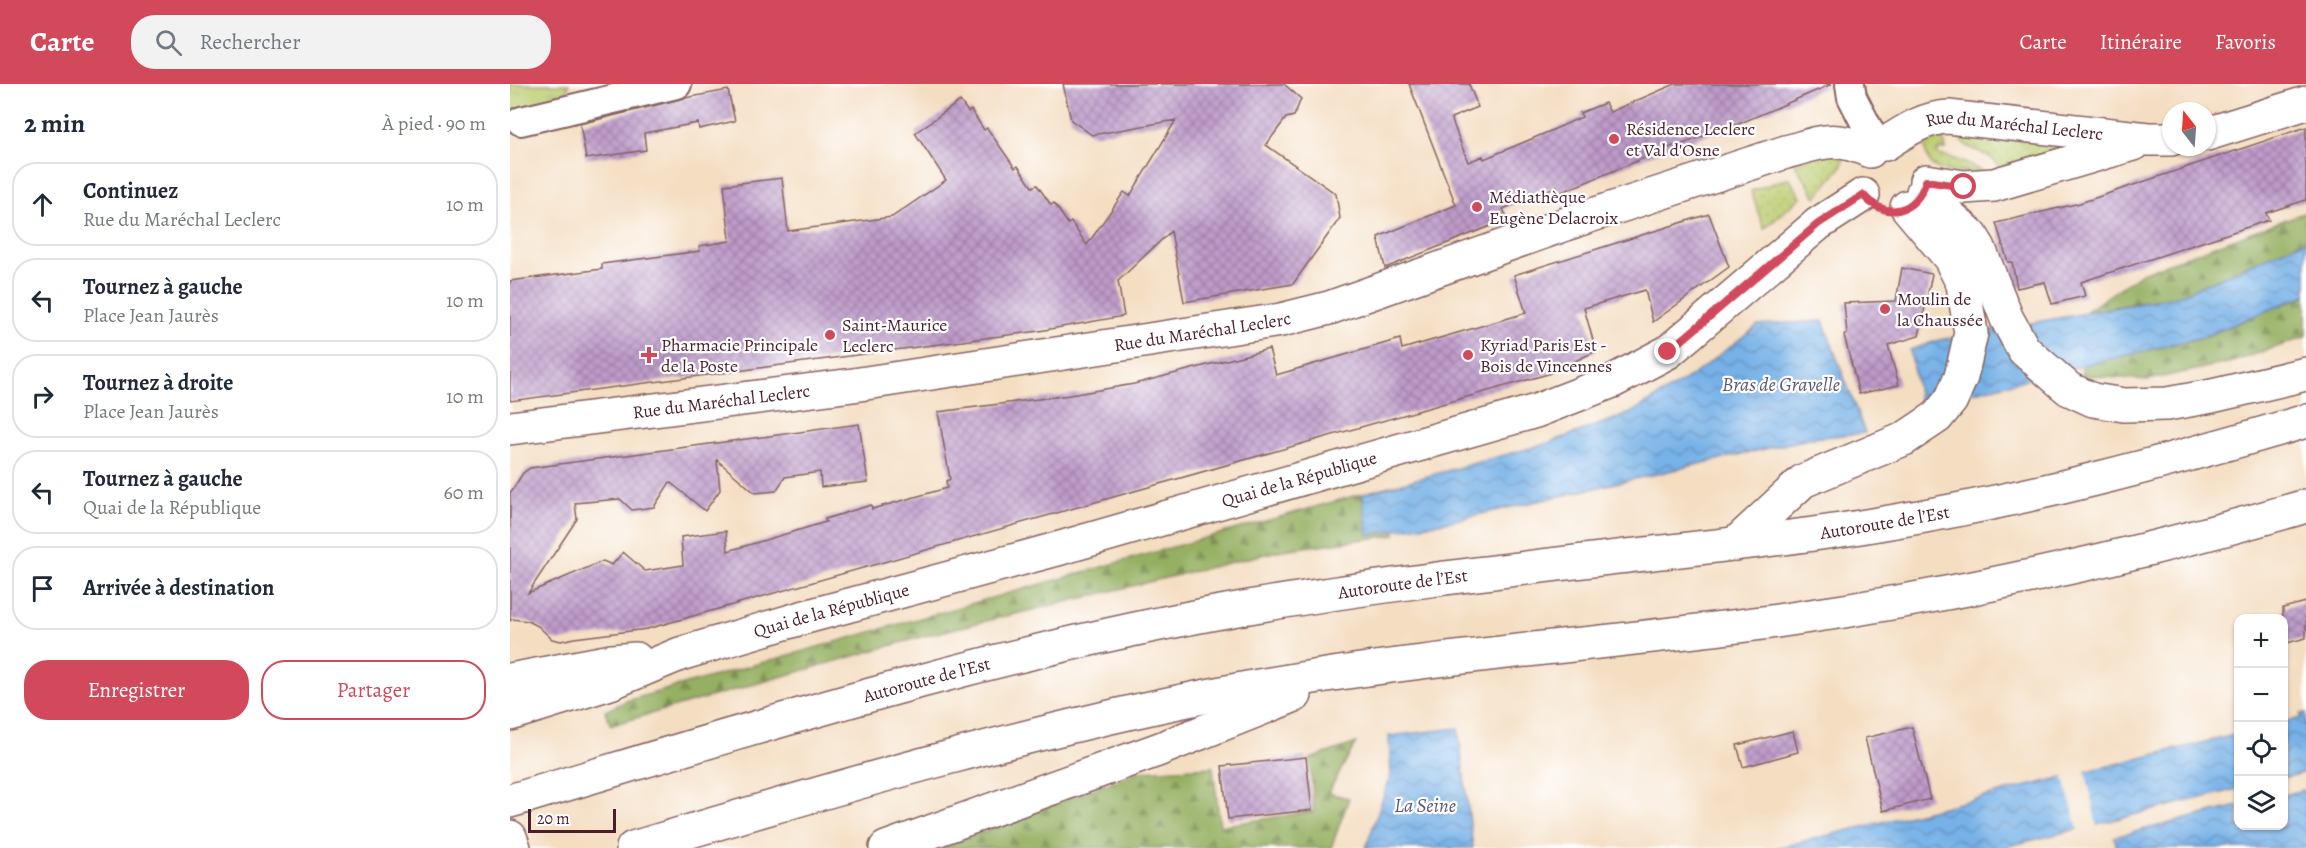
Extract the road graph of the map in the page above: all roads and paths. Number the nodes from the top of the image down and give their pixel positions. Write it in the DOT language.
graph roads {
  1 [pos="677,84"];
  2 [pos="1850,84"];
  3 [pos="584,94"];
  4 [pos="2306,103"];
  5 [pos="521,121"];
  6 [pos="2216,131"];
  7 [pos="2160,139"];
  8 [pos="1877,147"];
  9 [pos="1918,193"];
  10 [pos="1863,195"];
  11 [pos="2306,374"];
  12 [pos="2306,421"];
  13 [pos="510,429"];
  14 [pos="2306,506"];
  15 [pos="1735,544"];
  16 [pos="680,654"];
  17 [pos="1363,670"];
  18 [pos="510,680"];
  19 [pos="510,714"];
  20 [pos="510,801"];
  21 [pos="510,837"];
  22 [pos="514,848"];
  23 [pos="633,848"];
  24 [pos="886,848"];
  1 -- 3 [label="street"];
  2 -- 8 [label="street"];
  3 -- 5 [label="street"];
  4 -- 6 [label="main road"];
  7 -- 8 [label="main road, Rue du Maréchal Leclerc"];
  7 -- 9 [label="main road, Rue du Maréchal Leclerc"];
  8 -- 9 [label="main road"];
  8 -- 10 [label="main road"];
  8 -- 13 [label="main road, Rue du Maréchal Leclerc"];
  9 -- 10 [label="main road"];
  9 -- 11 [label="main road"];
  9 -- 15 [label="main road"];
  10 -- 16 [label="main road, Quai de la République"];
  12 -- 15 [label="main road, Autoroute de l’Est"];
  14 -- 17 [label="main road"];
  15 -- 20 [label="main road, Autoroute de l’Est"];
  16 -- 18 [label="main road, Quai de la République"];
  16 -- 19 [label="main road, Quai de la République"];
  17 -- 23 [label="main road"];
  17 -- 24 [label="main road"];
  21 -- 22 [label="main road"];
}
